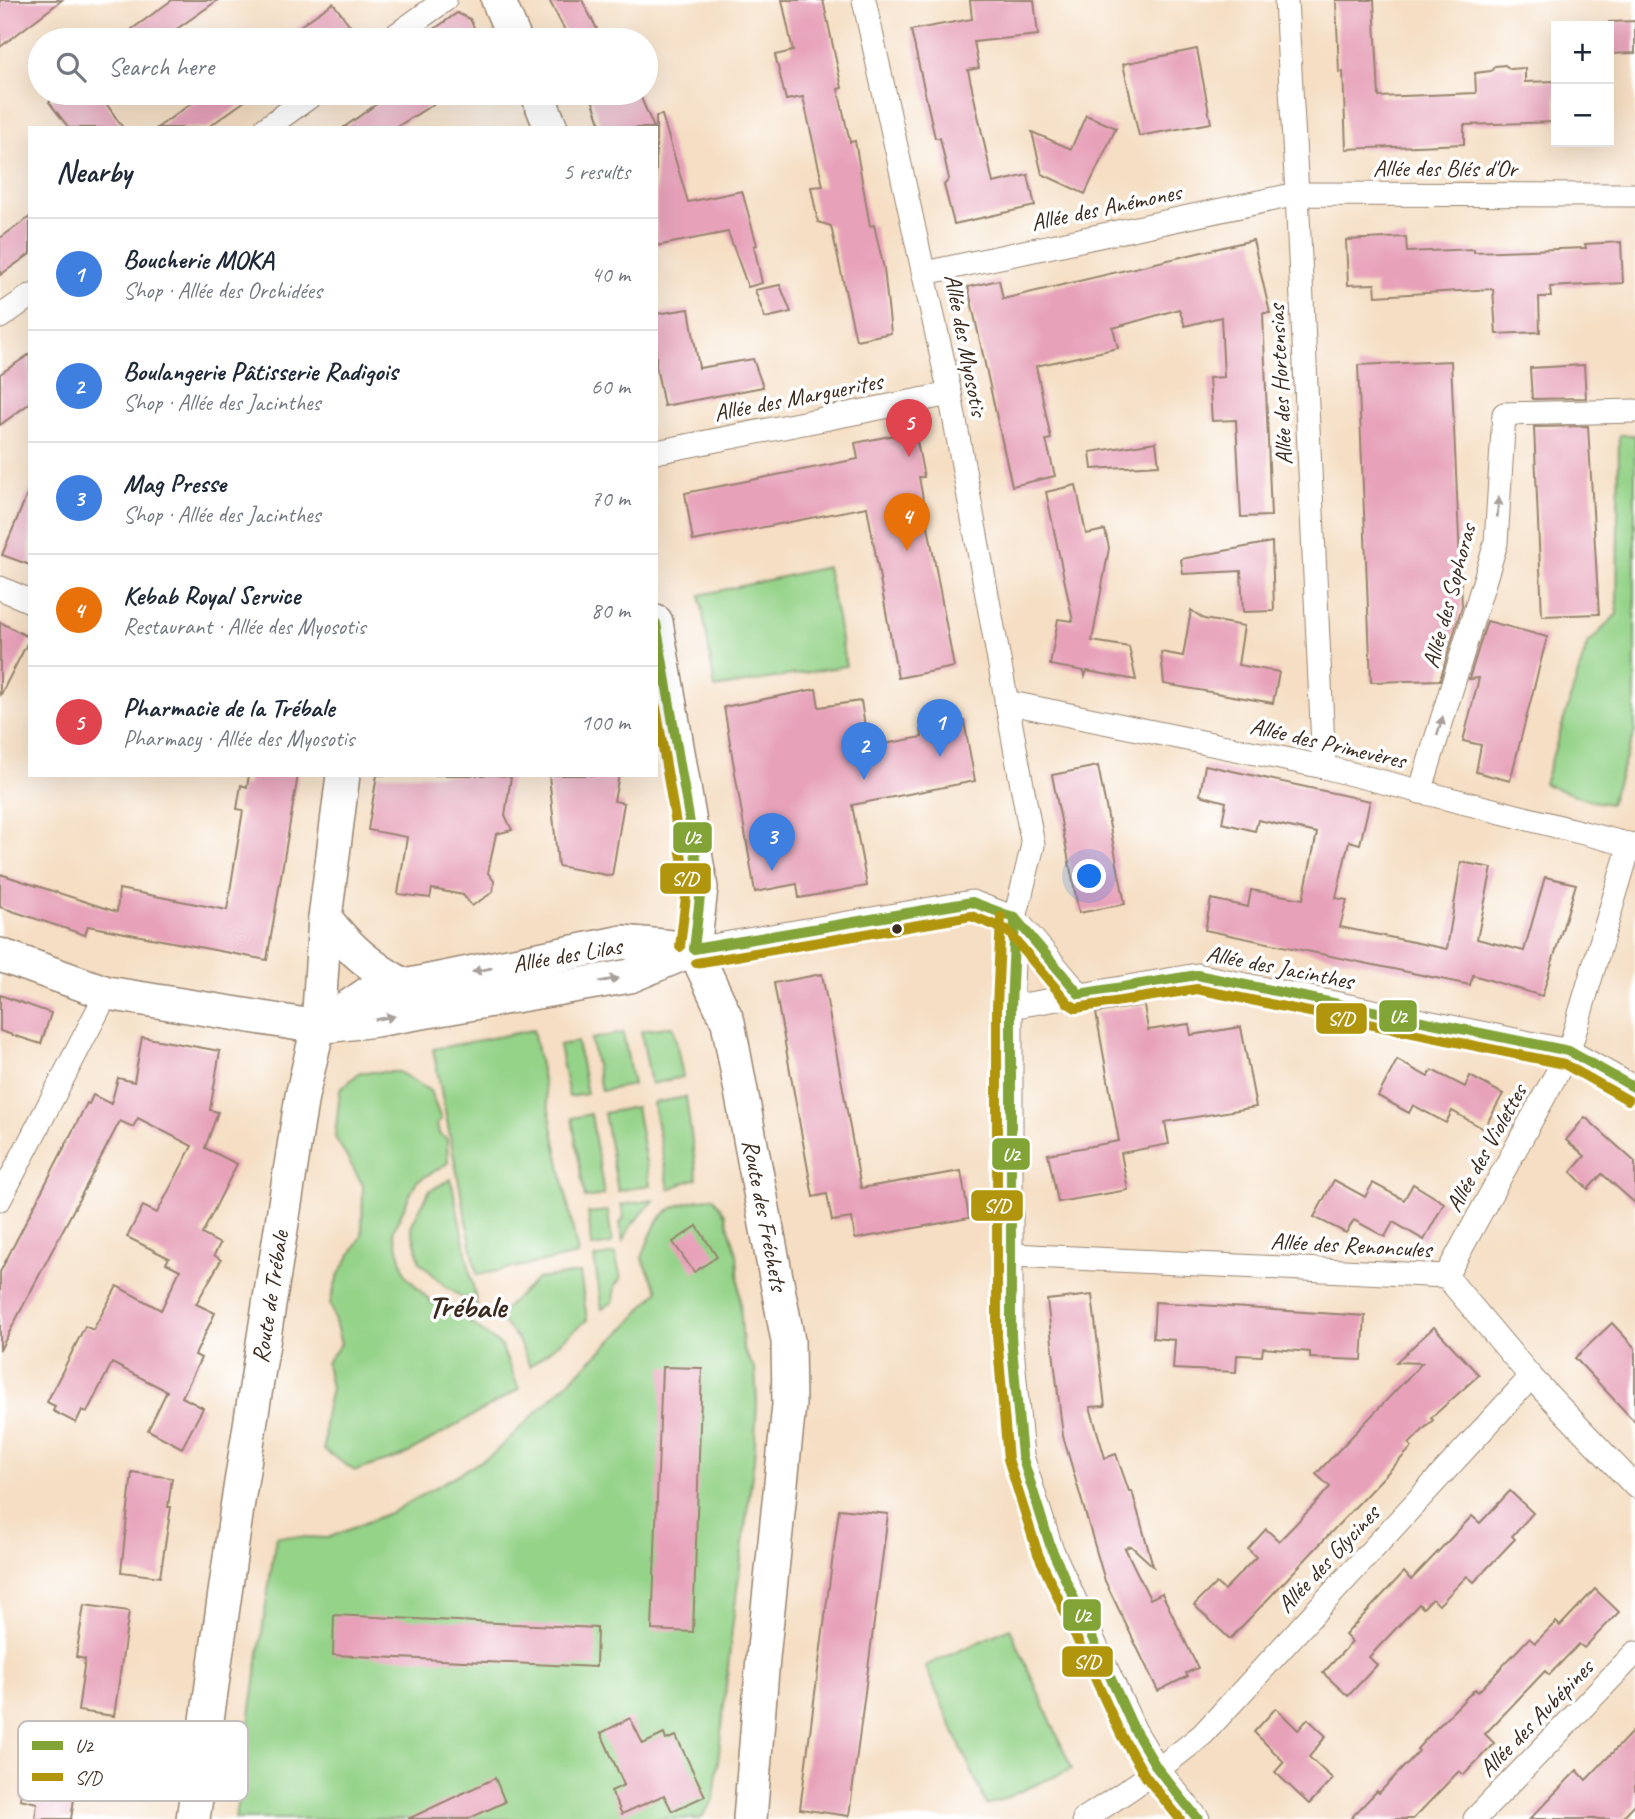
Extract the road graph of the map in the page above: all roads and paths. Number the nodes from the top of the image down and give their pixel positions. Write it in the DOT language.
graph roads {
  1 [pos="445,0"];
  2 [pos="498,0"];
  3 [pos="864,0"];
  4 [pos="1286,0"];
  5 [pos="406,28"];
  6 [pos="510,28"];
  7 [pos="298,105"];
  8 [pos="542,105"];
  9 [pos="269,126"];
  10 [pos="550,126"];
  11 [pos="1297,194"];
  12 [pos="1635,195"];
  13 [pos="925,273"];
  14 [pos="28,297"];
  15 [pos="0,317"];
  16 [pos="950,394"];
  17 [pos="1635,411"];
  18 [pos="658,452"];
  19 [pos="0,588"];
  20 [pos="28,600"];
  21 [pos="658,634"];
  22 [pos="1006,702"];
  23 [pos="1324,767"];
  24 [pos="343,777"];
  25 [pos="1420,792"];
  26 [pos="1632,845"];
  27 [pos="325,918"];
  28 [pos="1015,918"];
  29 [pos="694,949"];
  30 [pos="0,955"];
  31 [pos="405,986"];
  32 [pos="107,993"];
  33 [pos="1079,995"];
  34 [pos="1011,1007"];
  35 [pos="318,1027"];
  36 [pos="1569,1051"];
  37 [pos="1635,1088"];
  38 [pos="0,1199"];
  39 [pos="1012,1255"];
  40 [pos="1446,1276"];
  41 [pos="1531,1377"];
  42 [pos="1635,1486"];
  43 [pos="1635,1653"];
  44 [pos="207,1721"];
  45 [pos="1157,1768"];
  46 [pos="196,1801"];
  47 [pos="193,1819"];
  48 [pos="750,1819"];
  49 [pos="1084,1819"];
  50 [pos="1198,1819"];
  51 [pos="1475,1819"];
  1 -- 5 [label="street"];
  2 -- 6 [label="street"];
  3 -- 13 [label="street, Allée des Myosotis"];
  4 -- 11 [label="street, Allée des Hortensias"];
  7 -- 9 [label="street"];
  8 -- 10 [label="street"];
  11 -- 12 [label="street, Allée des Blés d'Or"];
  11 -- 13 [label="street, Allée des Anémones"];
  11 -- 23 [label="street, Allée des Hortensias"];
  13 -- 16 [label="street, Allée des Myosotis"];
  14 -- 15 [label="street"];
  16 -- 18 [label="street, Allée des Marguerites"];
  16 -- 22 [label="street, Allée des Myosotis"];
  25 -- 17 [label="street, Allée des Sophoras, one-way"];
  19 -- 20 [label="street"];
  21 -- 29 [label="street"];
  22 -- 23 [label="street, Allée des Primevères"];
  22 -- 28 [label="street, Allée des Myosotis"];
  23 -- 25 [label="street, Allée des Primevères"];
  24 -- 27 [label="street, Route de Trébale"];
  25 -- 26 [label="street, Allée des Primevères"];
  26 -- 36 [label="street, Allée des Violettes"];
  27 -- 31 [label="street"];
  27 -- 35 [label="street, Route de Trébale"];
  28 -- 29 [label="street"];
  28 -- 33 [label="street"];
  28 -- 34 [label="street, Allée des Myosotis"];
  29 -- 31 [label="street, Allée des Lilas, one-way"];
  35 -- 29 [label="street, Allée des Lilas, one-way"];
  29 -- 48 [label="street, Route des Fréchets"];
  30 -- 32 [label="street, Allée des Lilas"];
  31 -- 35 [label="street, Allée des Lilas"];
  32 -- 35 [label="street, Allée des Lilas"];
  32 -- 38 [label="street"];
  33 -- 34 [label="street, Allée des Jacinthes"];
  33 -- 36 [label="street, Allée des Jacinthes"];
  34 -- 39 [label="street, Allée des Myosotis"];
  35 -- 44 [label="street, Route de Trébale"];
  36 -- 37 [label="street, Allée des Jacinthes"];
  36 -- 40 [label="street, Allée des Violettes"];
  39 -- 40 [label="street, Allée des Renoncules"];
  39 -- 45 [label="street, Allée des Myosotis"];
  40 -- 41 [label="street, Allée des Renoncules"];
  41 -- 42 [label="street, Allée des Renoncules"];
  41 -- 45 [label="street, Allée des Glycines"];
  43 -- 51 [label="street, Allée des Aubépines"];
  45 -- 49 [label="street, Allée des Glycines"];
  45 -- 50 [label="street, Allée des Myosotis"];
  46 -- 47 [label="street, Route de Trébale"];
}
